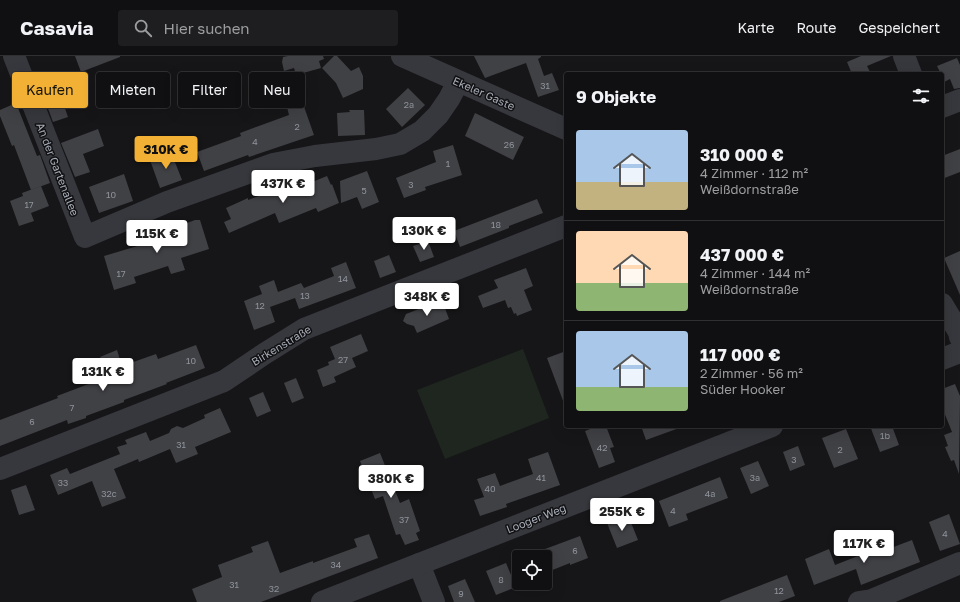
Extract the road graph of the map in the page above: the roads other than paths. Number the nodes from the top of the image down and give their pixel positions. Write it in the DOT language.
graph roads {
  1 [pos="14,56"];
  2 [pos="402,56"];
  3 [pos="904,56"];
  4 [pos="910,72"];
  5 [pos="458,82"];
  6 [pos="960,100"];
  7 [pos="944,106"];
  8 [pos="564,128"];
  9 [pos="564,227"];
  10 [pos="944,308"];
  11 [pos="960,337"];
  12 [pos="960,352"];
  13 [pos="944,358"];
  14 [pos="767,428"];
  15 [pos="0,469"];
  16 [pos="960,563"];
  17 [pos="419,564"];
  18 [pos="322,602"];
  19 [pos="434,602"];
  20 [pos="859,602"];
  1 -- 5 [label="street, An der Gartenallee"];
  2 -- 5 [label="street, Ekeler Gaste"];
  3 -- 4 [label="street"];
  5 -- 8 [label="street, Ekeler Gaste"];
  6 -- 7 [label="street"];
  9 -- 15 [label="street, Birkenstraße"];
  10 -- 11 [label="street"];
  12 -- 13 [label="street"];
  14 -- 17 [label="street, Looger Weg"];
  16 -- 20 [label="street"];
  17 -- 18 [label="street, Looger Weg"];
  17 -- 19 [label="street"];
}
